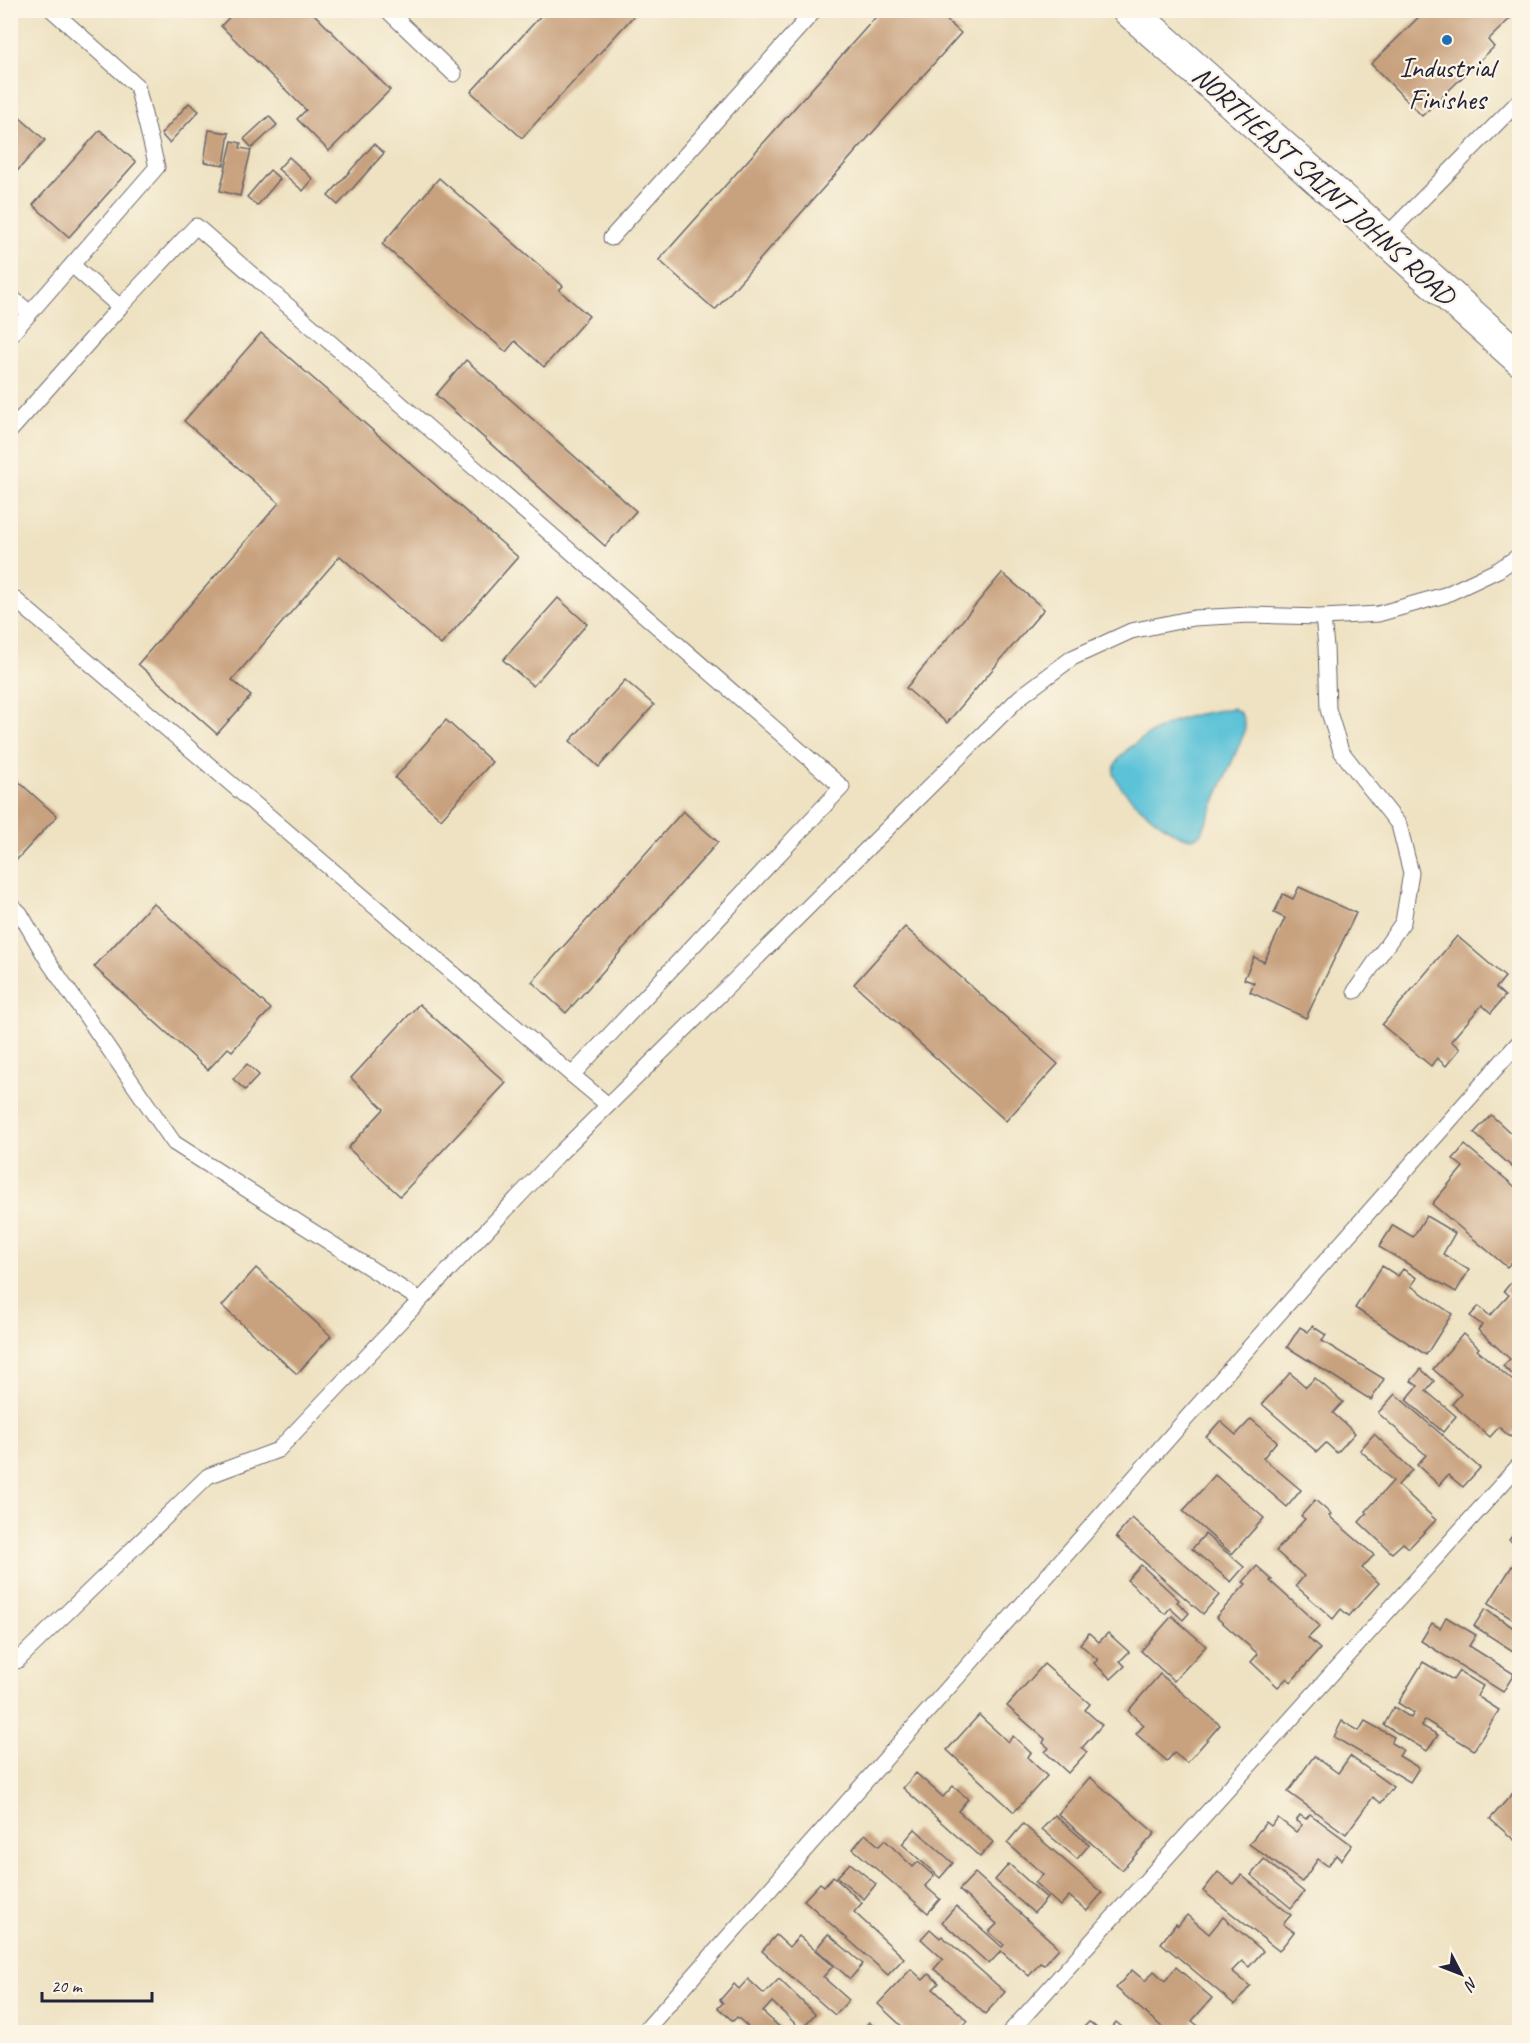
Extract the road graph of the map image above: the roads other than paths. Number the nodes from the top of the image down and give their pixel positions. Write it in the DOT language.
graph roads {
  1 [pos="52,10"];
  2 [pos="387,10"];
  3 [pos="815,10"];
  4 [pos="1129,10"];
  5 [pos="454,74"];
  6 [pos="1520,100"];
  7 [pos="611,238"];
  8 [pos="1384,238"];
  9 [pos="72,265"];
  10 [pos="10,296"];
  11 [pos="120,307"];
  12 [pos="30,314"];
  13 [pos="10,336"];
  14 [pos="1520,359"];
  15 [pos="10,431"];
  16 [pos="1520,555"];
  17 [pos="10,595"];
  18 [pos="1323,617"];
  19 [pos="10,904"];
  20 [pos="1354,992"];
  21 [pos="1520,1041"];
  22 [pos="572,1075"];
  23 [pos="608,1105"];
  24 [pos="420,1300"];
  25 [pos="1520,1464"];
  26 [pos="17,1661"];
  27 [pos="644,2032"];
  28 [pos="1010,2032"];
  1 -- 9 [label="lane"];
  2 -- 5 [label="lane"];
  3 -- 7 [label="lane"];
  4 -- 8 [label="main road, NORTHEAST SAINT JOHNS ROAD"];
  6 -- 8 [label="lane"];
  8 -- 14 [label="main road, NORTHEAST SAINT JOHNS ROAD"];
  9 -- 11 [label="lane"];
  9 -- 12 [label="lane"];
  10 -- 12 [label="lane"];
  11 -- 15 [label="lane"];
  11 -- 22 [label="lane"];
  12 -- 13 [label="lane"];
  16 -- 18 [label="lane"];
  17 -- 22 [label="lane"];
  18 -- 20 [label="lane"];
  18 -- 23 [label="lane"];
  19 -- 24 [label="lane"];
  21 -- 27 [label="lane"];
  22 -- 23 [label="lane"];
  23 -- 24 [label="lane"];
  24 -- 26 [label="lane"];
  25 -- 28 [label="lane"];
}
